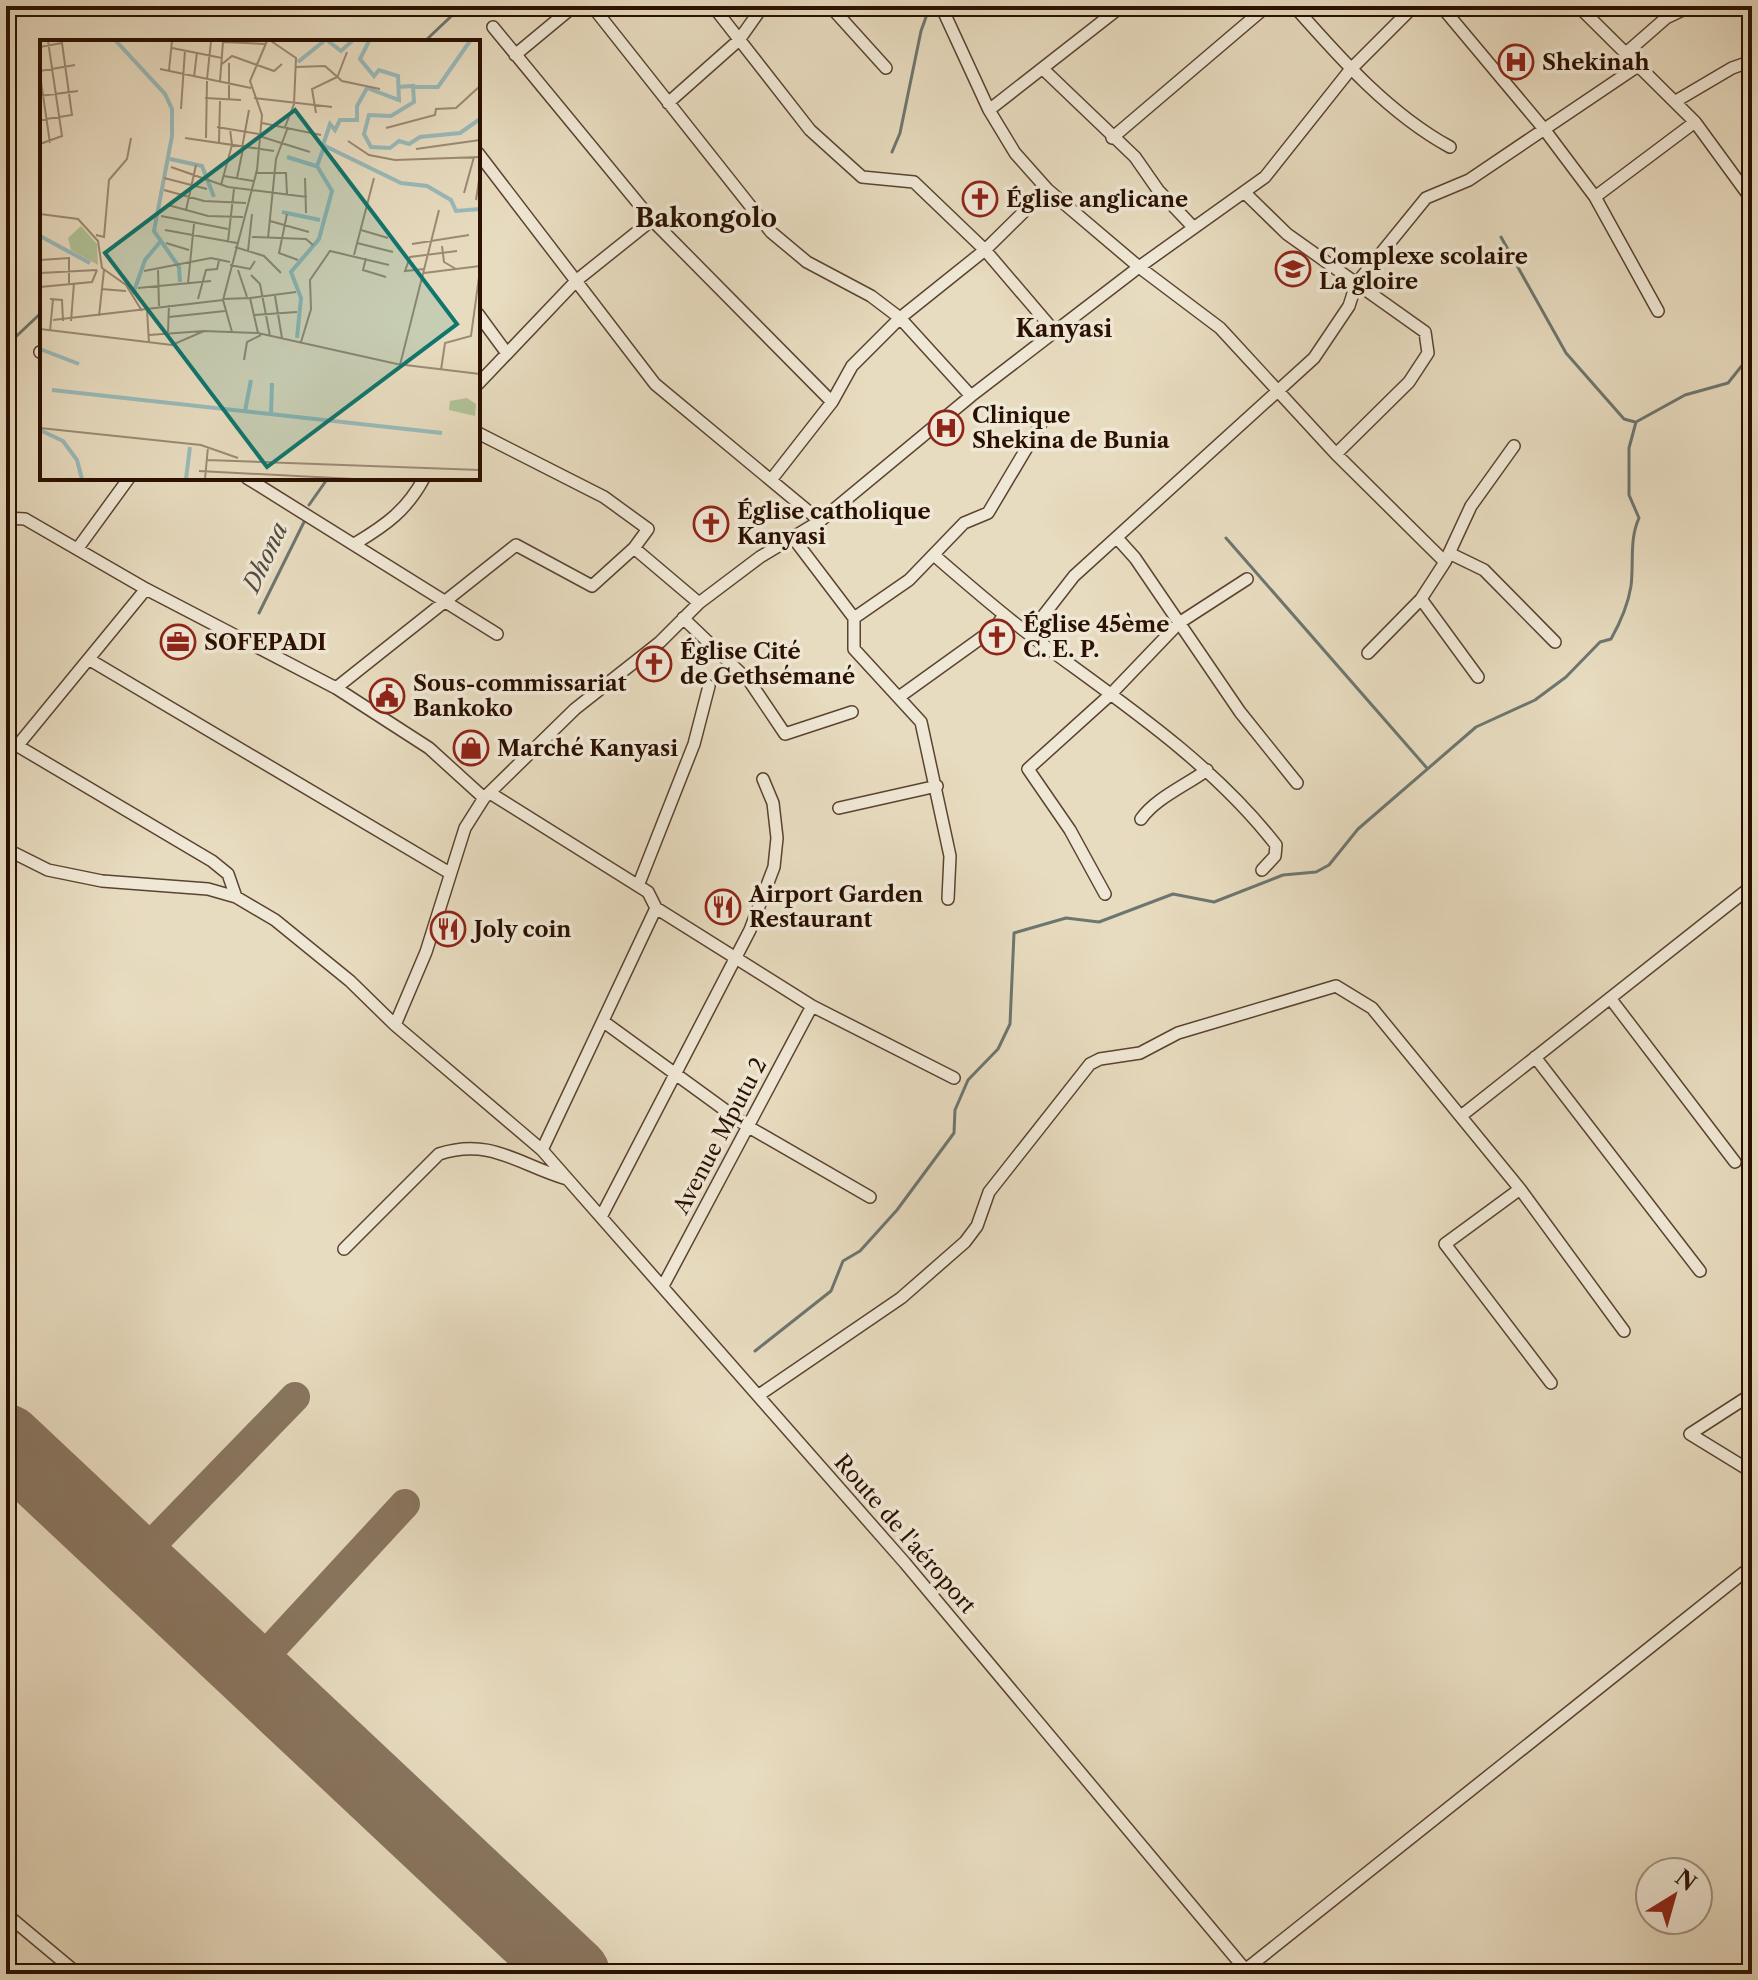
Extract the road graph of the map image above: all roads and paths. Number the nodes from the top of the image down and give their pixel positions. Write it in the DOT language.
graph roads {
  1 [pos="574,6"];
  2 [pos="592,6"];
  3 [pos="713,6"];
  4 [pos="763,6"];
  5 [pos="830,6"];
  6 [pos="941,6"];
  7 [pos="1122,6"];
  8 [pos="1267,6"];
  9 [pos="1294,6"];
  10 [pos="1414,6"];
  11 [pos="1441,6"];
  12 [pos="1578,6"];
  13 [pos="1691,6"];
  14 [pos="493,27"];
  15 [pos="739,40"];
  16 [pos="1626,53"];
  17 [pos="515,55"];
  18 [pos="1752,61"];
  19 [pos="1638,66"];
  20 [pos="886,68"];
  21 [pos="1043,69"];
  22 [pos="1350,70"];
  23 [pos="1676,101"];
  24 [pos="668,103"];
  25 [pos="989,110"];
  26 [pos="1695,122"];
  27 [pos="1544,129"];
  28 [pos="1112,138"];
  29 [pos="1450,147"];
  30 [pos="480,156"];
  31 [pos="1047,189"];
  32 [pos="1244,192"];
  33 [pos="1595,197"];
  34 [pos="1752,200"];
  35 [pos="652,220"];
  36 [pos="1193,227"];
  37 [pos="985,250"];
  38 [pos="1139,267"];
  39 [pos="577,280"];
  40 [pos="1356,284"];
  41 [pos="1658,311"];
  42 [pos="480,317"];
  43 [pos="900,318"];
  44 [pos="1055,332"];
  45 [pos="506,352"];
  46 [pos="480,382"];
  47 [pos="1280,389"];
  48 [pos="971,396"];
  49 [pos="832,402"];
  50 [pos="1041,424"];
  51 [pos="480,434"];
  52 [pos="1514,446"];
  53 [pos="1336,454"];
  54 [pos="128,480"];
  55 [pos="250,480"];
  56 [pos="423,480"];
  57 [pos="771,480"];
  58 [pos="6,518"];
  59 [pos="820,521"];
  60 [pos="1117,538"];
  61 [pos="794,539"];
  62 [pos="356,543"];
  63 [pos="78,548"];
  64 [pos="634,548"];
  65 [pos="935,556"];
  66 [pos="1447,558"];
  67 [pos="1247,579"];
  68 [pos="146,589"];
  69 [pos="1421,599"];
  70 [pos="445,602"];
  71 [pos="699,603"];
  72 [pos="1004,615"];
  73 [pos="683,618"];
  74 [pos="854,618"];
  75 [pos="1179,623"];
  76 [pos="497,634"];
  77 [pos="1029,634"];
  78 [pos="1555,642"];
  79 [pos="1368,653"];
  80 [pos="90,660"];
  81 [pos="1478,677"];
  82 [pos="709,686"];
  83 [pos="336,688"];
  84 [pos="1111,694"];
  85 [pos="899,697"];
  86 [pos="852,712"];
  87 [pos="6,739"];
  88 [pos="18,745"];
  89 [pos="1207,770"];
  90 [pos="763,779"];
  91 [pos="1297,783"];
  92 [pos="937,786"];
  93 [pos="487,795"];
  94 [pos="839,808"];
  95 [pos="1141,819"];
  96 [pos="6,849"];
  97 [pos="1262,870"];
  98 [pos="448,872"];
  99 [pos="638,886"];
  100 [pos="1752,886"];
  101 [pos="1105,894"];
  102 [pos="236,897"];
  103 [pos="948,899"];
  104 [pos="656,908"];
  105 [pos="734,960"];
  106 [pos="1610,998"];
  107 [pos="812,1006"];
  108 [pos="604,1022"];
  109 [pos="395,1025"];
  110 [pos="1535,1057"];
  111 [pos="675,1075"];
  112 [pos="954,1078"];
  113 [pos="1461,1116"];
  114 [pos="747,1126"];
  115 [pos="542,1150"];
  116 [pos="1735,1162"];
  117 [pos="568,1180"];
  118 [pos="1520,1189"];
  119 [pos="870,1197"];
  120 [pos="601,1217"];
  121 [pos="344,1249"];
  122 [pos="1700,1271"];
  123 [pos="663,1286"];
  124 [pos="1624,1331"];
  125 [pos="1551,1383"];
  126 [pos="1752,1394"];
  127 [pos="759,1395"];
  128 [pos="1752,1472"];
  129 [pos="1752,1566"];
  130 [pos="6,1914"];
  131 [pos="1247,1972"];
  132 [pos="78,1974"];
  1 -- 17 [label="street"];
  2 -- 24 [label="street"];
  3 -- 15 [label="street"];
  4 -- 15 [label="street"];
  5 -- 20 [label="street"];
  6 -- 25 [label="street"];
  7 -- 21 [label="street"];
  8 -- 28 [label="street"];
  9 -- 22 [label="street"];
  10 -- 22 [label="street"];
  11 -- 27 [label="street"];
  12 -- 16 [label="street"];
  13 -- 16 [label="street"];
  14 -- 17 [label="street"];
  15 -- 24 [label="street"];
  15 -- 37 [label="street"];
  16 -- 19 [label="street"];
  17 -- 35 [label="street"];
  18 -- 23 [label="street"];
  19 -- 23 [label="street"];
  19 -- 27 [label="street"];
  21 -- 25 [label="street"];
  21 -- 28 [label="street"];
  22 -- 29 [label="street"];
  22 -- 32 [label="street"];
  23 -- 26 [label="street"];
  24 -- 43 [label="street"];
  25 -- 31 [label="street"];
  26 -- 33 [label="street"];
  26 -- 34 [label="street"];
  27 -- 33 [label="street"];
  27 -- 40 [label="street"];
  28 -- 36 [label="street"];
  30 -- 39 [label="street"];
  31 -- 37 [label="street"];
  31 -- 38 [label="street"];
  32 -- 36 [label="street"];
  32 -- 40 [label="street"];
  33 -- 41 [label="street"];
  35 -- 39 [label="street"];
  35 -- 49 [label="street"];
  36 -- 38 [label="street"];
  37 -- 43 [label="street"];
  37 -- 44 [label="street"];
  38 -- 44 [label="street"];
  38 -- 47 [label="street"];
  39 -- 45 [label="street"];
  39 -- 57 [label="street"];
  40 -- 47 [label="street"];
  40 -- 53 [label="street"];
  42 -- 45 [label="street"];
  43 -- 48 [label="street"];
  43 -- 49 [label="street"];
  44 -- 48 [label="street"];
  45 -- 46 [label="street"];
  47 -- 53 [label="street"];
  47 -- 60 [label="street"];
  48 -- 59 [label="street"];
  49 -- 57 [label="street"];
  50 -- 65 [label="street"];
  51 -- 64 [label="street"];
  52 -- 66 [label="street"];
  53 -- 66 [label="street"];
  54 -- 63 [label="street"];
  55 -- 62 [label="street"];
  56 -- 62 [label="street"];
  57 -- 59 [label="street"];
  58 -- 63 [label="street"];
  59 -- 61 [label="street"];
  60 -- 75 [label="street"];
  60 -- 77 [label="street"];
  61 -- 71 [label="street"];
  61 -- 74 [label="street"];
  62 -- 70 [label="street"];
  63 -- 68 [label="street"];
  64 -- 70 [label="street"];
  64 -- 71 [label="street"];
  65 -- 72 [label="street"];
  65 -- 74 [label="street"];
  66 -- 69 [label="street"];
  66 -- 78 [label="street"];
  67 -- 75 [label="street"];
  68 -- 80 [label="street"];
  68 -- 83 [label="street"];
  69 -- 79 [label="street"];
  69 -- 81 [label="street"];
  70 -- 76 [label="street"];
  70 -- 83 [label="street"];
  71 -- 73 [label="street"];
  72 -- 77 [label="street"];
  72 -- 85 [label="street"];
  73 -- 86 [label="street"];
  73 -- 93 [label="street"];
  74 -- 85 [label="street"];
  75 -- 84 [label="street"];
  75 -- 91 [label="street"];
  77 -- 84 [label="street"];
  80 -- 88 [label="street"];
  80 -- 98 [label="street"];
  82 -- 99 [label="street"];
  83 -- 93 [label="street"];
  84 -- 89 [label="street"];
  84 -- 101 [label="street"];
  85 -- 92 [label="street"];
  87 -- 88 [label="street"];
  88 -- 102 [label="street"];
  89 -- 95 [label="street"];
  89 -- 97 [label="street"];
  90 -- 105 [label="street"];
  92 -- 94 [label="street"];
  92 -- 103 [label="street"];
  93 -- 98 [label="street"];
  93 -- 99 [label="street"];
  96 -- 102 [label="street"];
  98 -- 109 [label="street"];
  99 -- 104 [label="street"];
  100 -- 106 [label="street"];
  102 -- 109 [label="street, Route de l'aéroport"];
  104 -- 105 [label="street"];
  104 -- 108 [label="street"];
  105 -- 107 [label="street"];
  105 -- 111 [label="street"];
  106 -- 110 [label="street"];
  106 -- 116 [label="street"];
  107 -- 112 [label="street"];
  107 -- 114 [label="street, Avenue Mputu 2"];
  108 -- 111 [label="street"];
  108 -- 115 [label="street"];
  109 -- 115 [label="street, Route de l'aéroport"];
  110 -- 113 [label="street"];
  110 -- 122 [label="street"];
  111 -- 114 [label="street"];
  111 -- 120 [label="street"];
  113 -- 118 [label="street"];
  113 -- 127 [label="street"];
  114 -- 119 [label="street"];
  114 -- 123 [label="street, Avenue Mputu 2"];
  115 -- 117 [label="street, Route de l'aéroport"];
  117 -- 120 [label="street, Route de l'aéroport"];
  117 -- 121 [label="street"];
  118 -- 124 [label="street"];
  118 -- 125 [label="street"];
  120 -- 123 [label="street, Route de l'aéroport"];
  123 -- 127 [label="street, Route de l'aéroport"];
  126 -- 128 [label="street"];
  127 -- 131 [label="street, Route de l'aéroport"];
  129 -- 131 [label="street"];
  130 -- 132 [label="street"];
}
